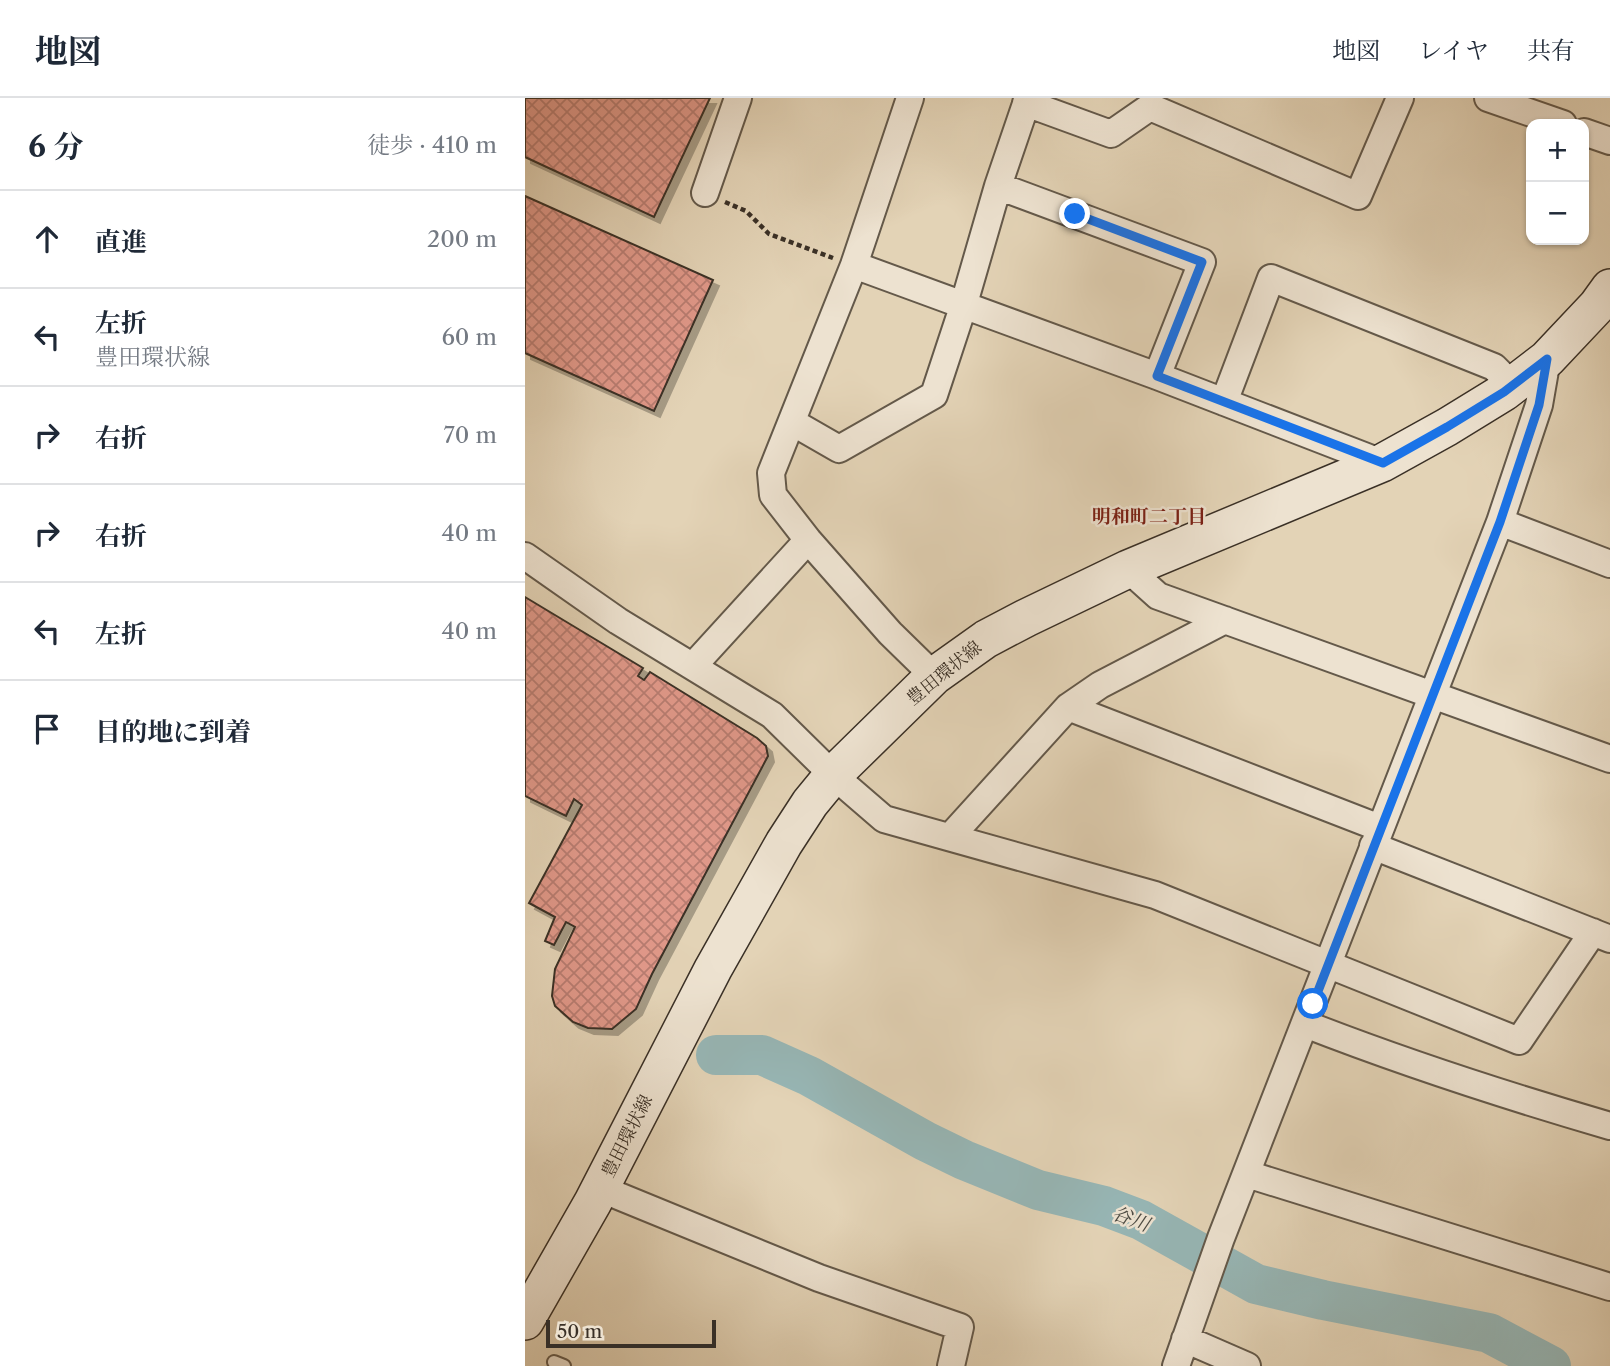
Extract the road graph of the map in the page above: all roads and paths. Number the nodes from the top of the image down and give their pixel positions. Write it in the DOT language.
graph roads {
  1 [pos="738,98"];
  2 [pos="910,98"];
  3 [pos="1400,98"];
  4 [pos="1488,98"];
  5 [pos="1027,101"];
  6 [pos="1549,119"];
  7 [pos="1589,134"];
  8 [pos="1610,141"];
  9 [pos="998,186"];
  10 [pos="705,193"];
  11 [pos="854,265"];
  12 [pos="1609,292"];
  13 [pos="963,307"];
  14 [pos="1547,359"];
  15 [pos="1157,376"];
  16 [pos="1512,385"];
  17 [pos="1224,402"];
  18 [pos="792,422"];
  19 [pos="1383,463"];
  20 [pos="1500,522"];
  21 [pos="808,540"];
  22 [pos="525,556"];
  23 [pos="1610,564"];
  24 [pos="1128,569"];
  25 [pos="1225,620"];
  26 [pos="693,666"];
  27 [pos="934,676"];
  28 [pos="1433,694"];
  29 [pos="1068,707"];
  30 [pos="1610,759"];
  31 [pos="833,775"];
  32 [pos="950,837"];
  33 [pos="1377,837"];
  34 [pos="1601,935"];
  35 [pos="1329,963"];
  36 [pos="1305,1024"];
  37 [pos="1610,1126"];
  38 [pos="1247,1174"];
  39 [pos="599,1188"];
  40 [pos="1610,1287"];
  41 [pos="526,1318"];
  42 [pos="1185,1339"];
  43 [pos="951,1366"];
  44 [pos="1175,1366"];
  45 [pos="1247,1366"];
  1 -- 10 [label="street"];
  2 -- 11 [label="street"];
  3 -- 5 [label="street"];
  4 -- 6 [label="street"];
  5 -- 9 [label="street"];
  7 -- 8 [label="street"];
  9 -- 13 [label="street"];
  9 -- 15 [label="street"];
  10 -- 11 [label="path"];
  11 -- 13 [label="street"];
  11 -- 18 [label="street"];
  12 -- 14 [label="main road, 豊田環状線"];
  13 -- 15 [label="street"];
  13 -- 18 [label="street"];
  14 -- 16 [label="main road, 豊田環状線"];
  14 -- 20 [label="street"];
  15 -- 17 [label="street"];
  16 -- 17 [label="street"];
  16 -- 19 [label="main road, 豊田環状線"];
  17 -- 19 [label="street"];
  18 -- 21 [label="street"];
  19 -- 24 [label="main road, 豊田環状線"];
  20 -- 23 [label="street"];
  20 -- 28 [label="street"];
  21 -- 26 [label="street"];
  21 -- 27 [label="street"];
  22 -- 26 [label="street"];
  24 -- 25 [label="street"];
  24 -- 27 [label="main road, 豊田環状線"];
  25 -- 28 [label="street"];
  25 -- 29 [label="street"];
  26 -- 31 [label="street"];
  27 -- 31 [label="main road, 豊田環状線"];
  28 -- 30 [label="street"];
  28 -- 33 [label="street"];
  29 -- 32 [label="street"];
  29 -- 33 [label="street"];
  31 -- 32 [label="street"];
  31 -- 39 [label="main road, 豊田環状線"];
  32 -- 35 [label="street"];
  33 -- 34 [label="street"];
  33 -- 35 [label="street"];
  34 -- 35 [label="street"];
  35 -- 36 [label="street"];
  36 -- 37 [label="street"];
  36 -- 38 [label="street"];
  38 -- 40 [label="street"];
  38 -- 42 [label="street"];
  39 -- 41 [label="main road, 豊田環状線"];
  39 -- 43 [label="street"];
  42 -- 44 [label="street"];
  42 -- 45 [label="street"];
}
